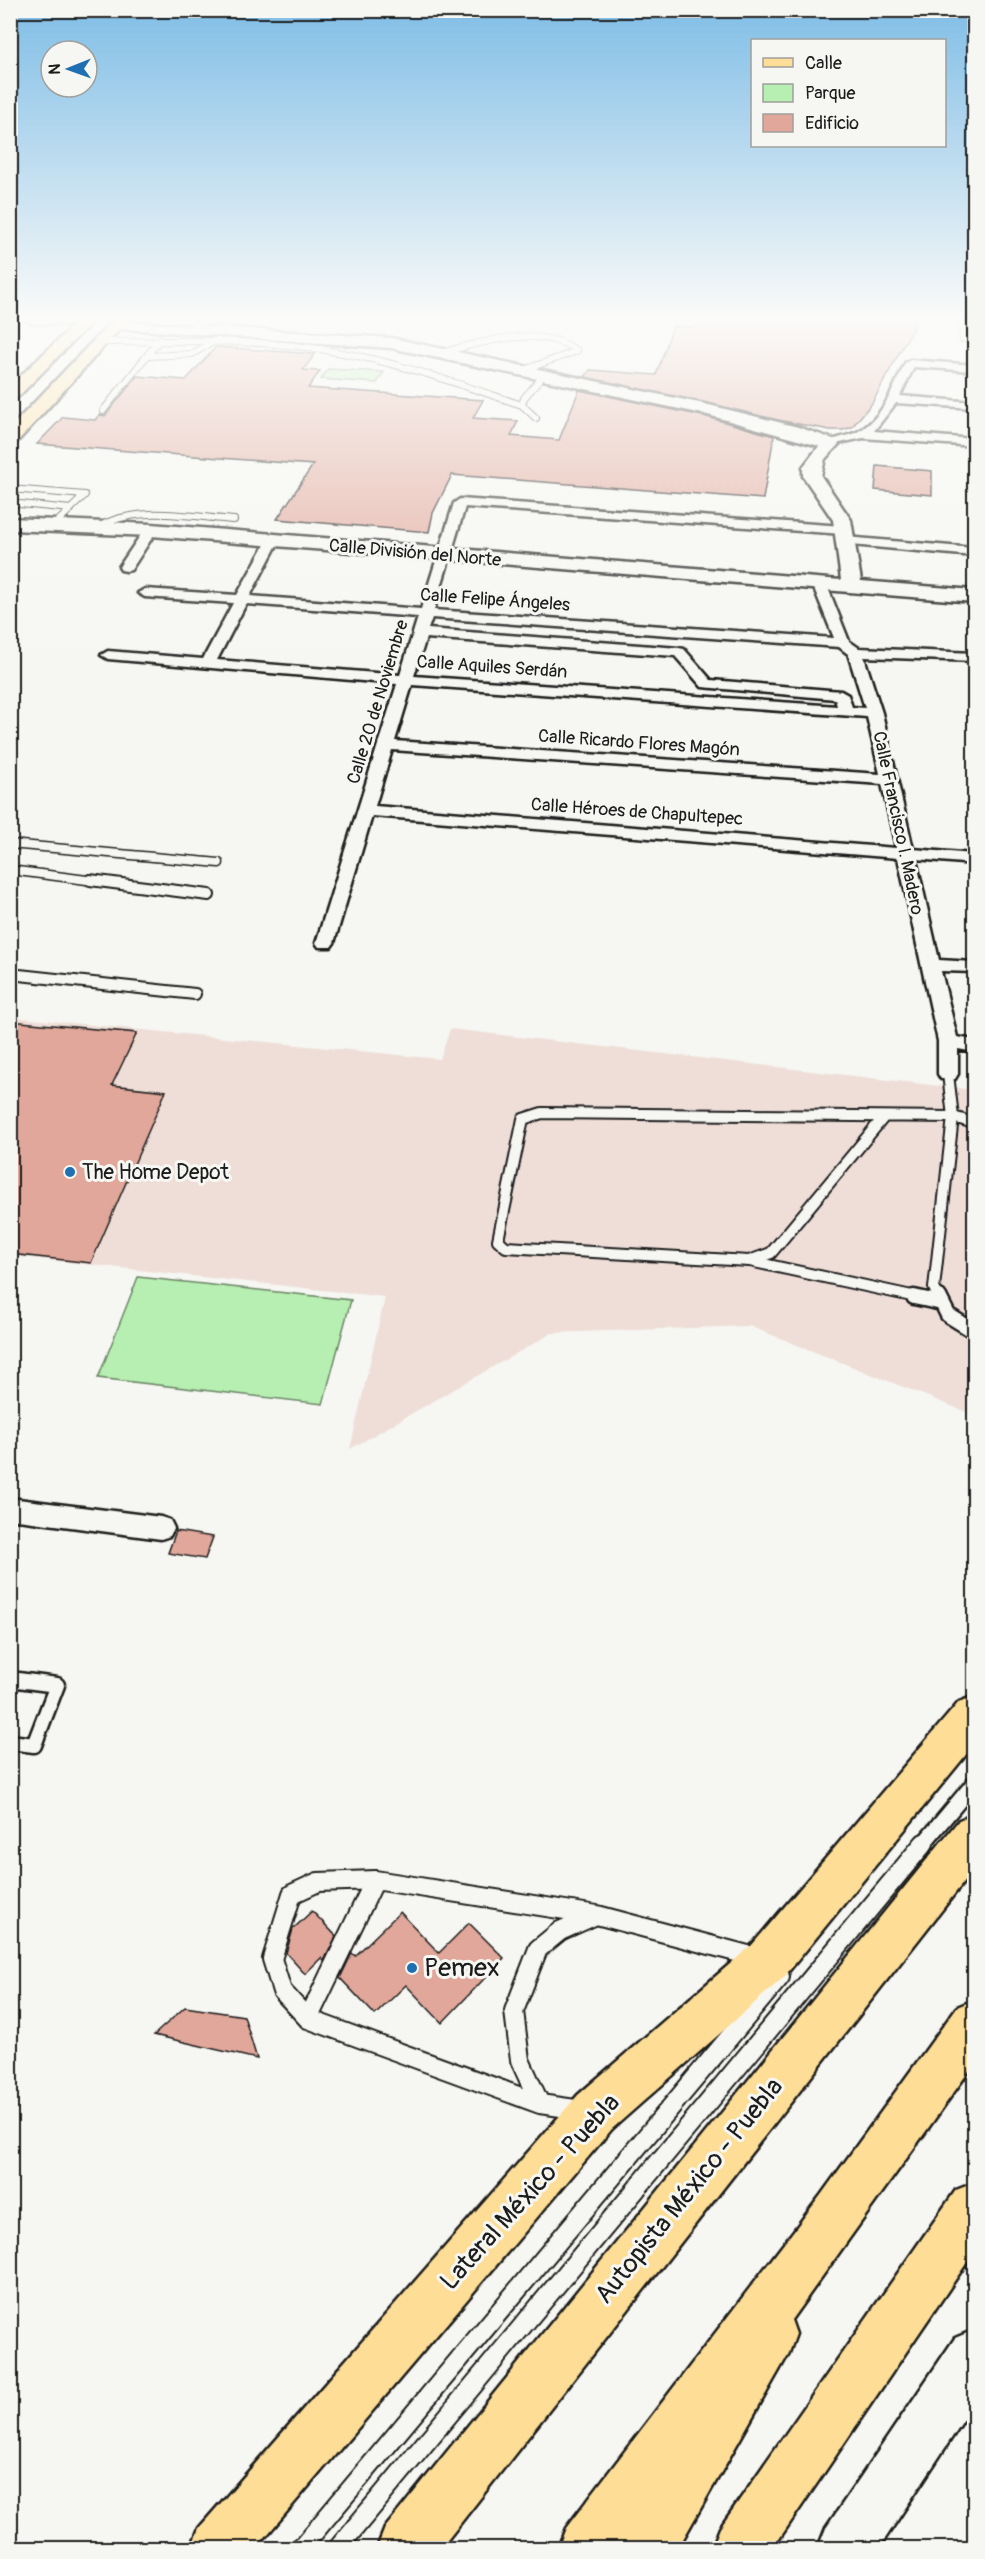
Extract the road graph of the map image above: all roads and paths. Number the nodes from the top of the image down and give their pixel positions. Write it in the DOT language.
graph roads {
  1 [pos="817,439"];
  2 [pos="845,439"];
  3 [pos="930,439"];
  4 [pos="975,443"];
  5 [pos="830,444"];
  6 [pos="10,489"];
  7 [pos="10,503"];
  8 [pos="70,509"];
  9 [pos="234,520"];
  10 [pos="10,524"];
  11 [pos="53,526"];
  12 [pos="97,528"];
  13 [pos="151,530"];
  14 [pos="844,535"];
  15 [pos="273,542"];
  16 [pos="975,552"];
  17 [pos="442,555"];
  18 [pos="126,567"];
  19 [pos="819,583"];
  20 [pos="852,584"];
  21 [pos="145,593"];
  22 [pos="975,596"];
  23 [pos="239,601"];
  24 [pos="424,615"];
  25 [pos="419,633"];
  26 [pos="849,647"];
  27 [pos="108,655"];
  28 [pos="975,657"];
  29 [pos="207,664"];
  30 [pos="405,680"];
  31 [pos="846,711"];
  32 [pos="874,713"];
  33 [pos="385,745"];
  34 [pos="890,780"];
  35 [pos="365,810"];
  36 [pos="10,844"];
  37 [pos="905,852"];
  38 [pos="975,859"];
  39 [pos="219,862"];
  40 [pos="10,870"];
  41 [pos="209,895"];
  42 [pos="325,943"];
  43 [pos="929,965"];
  44 [pos="975,967"];
  45 [pos="10,974"];
  46 [pos="195,994"];
  47 [pos="948,1041"];
  48 [pos="975,1046"];
  49 [pos="948,1074"];
  50 [pos="953,1117"];
  51 [pos="883,1118"];
  52 [pos="975,1123"];
  53 [pos="749,1260"];
  54 [pos="942,1303"];
  55 [pos="975,1332"];
  56 [pos="10,1508"];
  57 [pos="162,1528"];
  58 [pos="10,1679"];
  59 [pos="975,1716"];
  60 [pos="10,1742"];
  61 [pos="975,1742"];
  62 [pos="975,1783"];
  63 [pos="930,1795"];
  64 [pos="975,1835"];
  65 [pos="375,1880"];
  66 [pos="597,1915"];
  67 [pos="779,1963"];
  68 [pos="308,2019"];
  69 [pos="975,2024"];
  70 [pos="540,2104"];
  71 [pos="595,2112"];
  72 [pos="975,2208"];
  73 [pos="840,2213"];
  74 [pos="975,2357"];
  75 [pos="219,2548"];
  76 [pos="301,2548"];
  77 [pos="338,2548"];
  78 [pos="405,2548"];
  79 [pos="586,2548"];
  80 [pos="647,2548"];
  81 [pos="740,2548"];
  82 [pos="846,2548"];
  1 -- 5 [label="street"];
  2 -- 5 [label="street"];
  3 -- 4 [label="street"];
  5 -- 14 [label="street"];
  6 -- 8 [label="lane"];
  7 -- 8 [label="lane"];
  8 -- 11 [label="lane"];
  9 -- 12 [label="lane"];
  10 -- 11 [label="street, Calle División del Norte"];
  11 -- 12 [label="street, Calle División del Norte"];
  12 -- 13 [label="street, Calle División del Norte"];
  13 -- 15 [label="street, Calle División del Norte"];
  13 -- 18 [label="street"];
  14 -- 16 [label="street"];
  14 -- 17 [label="street, Calle 20 de Noviembre"];
  14 -- 20 [label="street"];
  15 -- 17 [label="street, Calle División del Norte"];
  15 -- 23 [label="street"];
  17 -- 19 [label="street, Calle División del Norte"];
  17 -- 24 [label="street, Calle 20 de Noviembre"];
  19 -- 20 [label="street, Calle División del Norte"];
  19 -- 26 [label="street, Calle Francisco I. Madero"];
  20 -- 22 [label="street, Calle División del Norte"];
  21 -- 23 [label="street, Calle Felipe Ángeles"];
  23 -- 24 [label="street, Calle Felipe Ángeles"];
  23 -- 29 [label="street"];
  24 -- 25 [label="street, Calle 20 de Noviembre"];
  24 -- 26 [label="street, Calle Felipe Ángeles"];
  25 -- 30 [label="street, Calle 20 de Noviembre"];
  25 -- 31 [label="street"];
  26 -- 28 [label="street, Calle Felipe Ángeles"];
  26 -- 32 [label="street, Calle Francisco I. Madero"];
  27 -- 29 [label="street, Calle Aquiles Serdán"];
  29 -- 30 [label="street, Calle Aquiles Serdán"];
  30 -- 31 [label="street, Calle Aquiles Serdán"];
  30 -- 33 [label="street, Calle 20 de Noviembre"];
  31 -- 32 [label="street, Calle Aquiles Serdán"];
  32 -- 34 [label="street, Calle Francisco I. Madero"];
  33 -- 34 [label="street, Calle Ricardo Flores Magón"];
  33 -- 35 [label="street, Calle 20 de Noviembre"];
  34 -- 37 [label="street, Calle Francisco I. Madero"];
  35 -- 37 [label="street, Calle Héroes de Chapultepec"];
  35 -- 42 [label="street, Calle 20 de Noviembre"];
  36 -- 39 [label="lane"];
  37 -- 38 [label="street, Calle Héroes de Chapultepec"];
  37 -- 43 [label="street, Calle Francisco I. Madero"];
  40 -- 41 [label="lane"];
  43 -- 44 [label="street"];
  43 -- 47 [label="street, Calle Francisco I. Madero"];
  45 -- 46 [label="lane"];
  47 -- 48 [label="street"];
  47 -- 49 [label="street, Calle Francisco I. Madero"];
  49 -- 50 [label="lane"];
  50 -- 51 [label="lane"];
  50 -- 52 [label="lane"];
  50 -- 54 [label="lane"];
  51 -- 53 [label="lane"];
  51 -- 53 [label="lane"];
  53 -- 54 [label="lane"];
  54 -- 55 [label="lane"];
  56 -- 57 [label="street"];
  58 -- 60 [label="lane"];
  59 -- 67 [label="main road, Lateral México - Puebla"];
  61 -- 63 [label="lane"];
  62 -- 77 [label="lane"];
  64 -- 78 [label="main road, Autopista México - Puebla"];
  65 -- 66 [label="lane"];
  65 -- 68 [label="lane"];
  65 -- 68 [label="lane"];
  66 -- 67 [label="lane"];
  66 -- 70 [label="lane"];
  67 -- 71 [label="main road, Lateral México - Puebla"];
  67 -- 76 [label="lane"];
  68 -- 70 [label="lane"];
  69 -- 73 [label="main road"];
  70 -- 71 [label="lane"];
  71 -- 75 [label="main road, Lateral México - Puebla"];
  72 -- 81 [label="main road"];
  73 -- 79 [label="main road"];
  73 -- 80 [label="main road"];
  74 -- 82 [label="street"];
}
